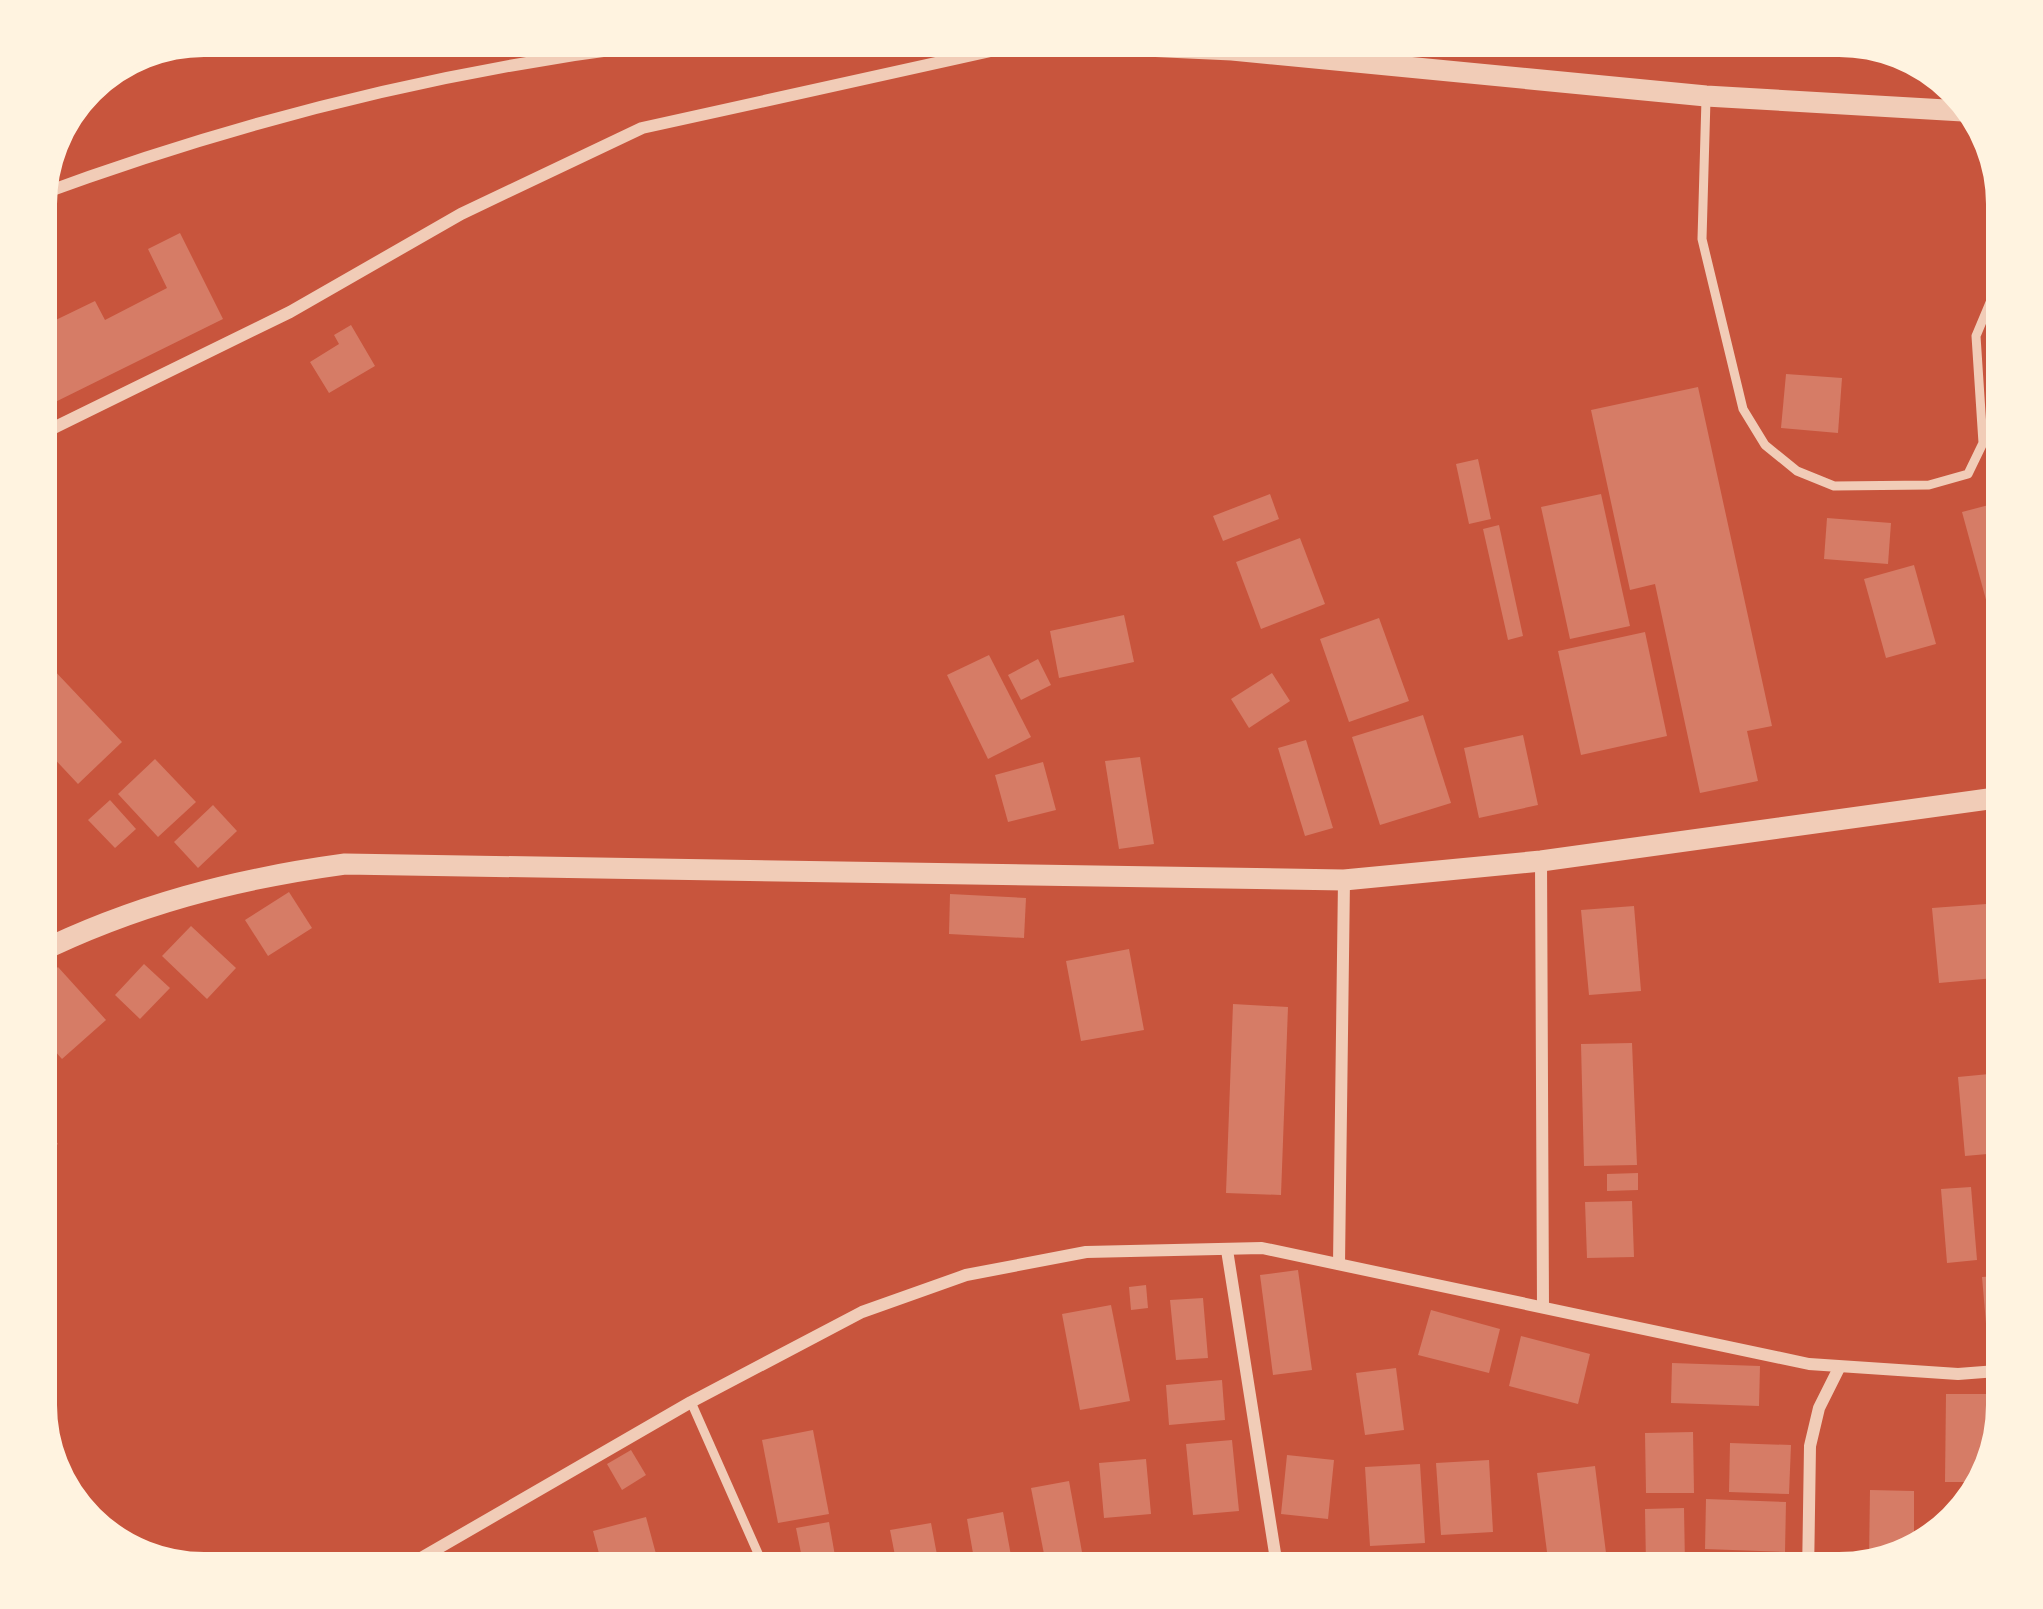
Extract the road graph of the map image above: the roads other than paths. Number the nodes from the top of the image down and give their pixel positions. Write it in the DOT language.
graph roads {
  1 [pos="588,54"];
  2 [pos="973,54"];
  3 [pos="1273,54"];
  4 [pos="1706,96"];
  5 [pos="1956,111"];
  6 [pos="55,189"];
  7 [pos="1989,306"];
  8 [pos="54,428"];
  9 [pos="1989,799"];
  10 [pos="1541,860"];
  11 [pos="1344,880"];
  12 [pos="54,944"];
  13 [pos="1227,1250"];
  14 [pos="1339,1264"];
  15 [pos="1543,1307"];
  16 [pos="1839,1368"];
  17 [pos="1989,1372"];
  18 [pos="691,1402"];
  19 [pos="426,1555"];
  20 [pos="759,1555"];
  21 [pos="1275,1555"];
  22 [pos="1808,1555"];
  1 -- 6 [label="street"];
  2 -- 8 [label="street"];
  3 -- 4 [label="street"];
  4 -- 5 [label="street"];
  4 -- 7 [label="lane"];
  9 -- 10 [label="street"];
  10 -- 11 [label="street"];
  10 -- 15 [label="street"];
  11 -- 12 [label="street"];
  11 -- 14 [label="street"];
  13 -- 14 [label="street"];
  13 -- 18 [label="street"];
  13 -- 21 [label="street"];
  14 -- 15 [label="street"];
  15 -- 16 [label="street"];
  16 -- 17 [label="street"];
  16 -- 22 [label="street"];
  18 -- 19 [label="street"];
  18 -- 20 [label="lane"];
}
